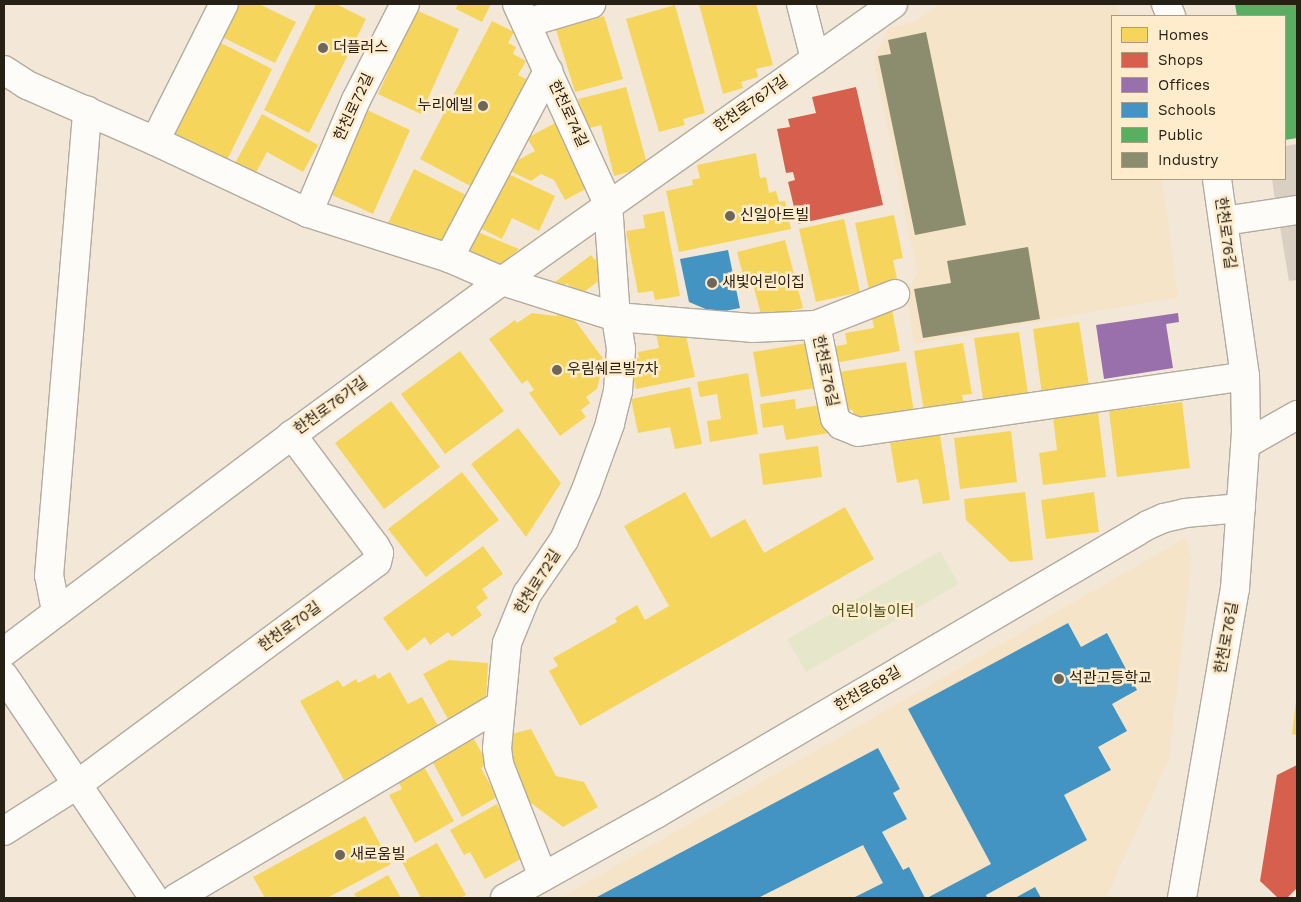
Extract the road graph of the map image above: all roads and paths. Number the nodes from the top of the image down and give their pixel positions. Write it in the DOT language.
graph roads {
  1 [pos="224,4"];
  2 [pos="404,4"];
  3 [pos="591,4"];
  4 [pos="801,4"];
  5 [pos="893,4"];
  6 [pos="521,14"];
  7 [pos="815,59"];
  8 [pos="4,70"];
  9 [pos="548,71"];
  10 [pos="87,111"];
  11 [pos="155,141"];
  12 [pos="1217,180"];
  13 [pos="608,204"];
  14 [pos="1297,210"];
  15 [pos="308,213"];
  16 [pos="1224,220"];
  17 [pos="449,258"];
  18 [pos="502,281"];
  19 [pos="895,294"];
  20 [pos="616,317"];
  21 [pos="816,325"];
  22 [pos="1245,376"];
  23 [pos="1297,415"];
  24 [pos="292,435"];
  25 [pos="1246,444"];
  26 [pos="1241,508"];
  27 [pos="56,611"];
  28 [pos="4,652"];
  29 [pos="4,676"];
  30 [pos="501,705"];
  31 [pos="78,784"];
  32 [pos="4,831"];
  33 [pos="543,878"];
  34 [pos="154,898"];
  35 [pos="176,898"];
  36 [pos="505,898"];
  37 [pos="1182,898"];
  1 -- 11 [label="street"];
  2 -- 15 [label="street, 한천로72길"];
  3 -- 6 [label="street, 한천로74길"];
  4 -- 7 [label="street"];
  5 -- 7 [label="street, 한천로76가길"];
  6 -- 9 [label="street, 한천로74길"];
  7 -- 13 [label="street, 한천로76가길"];
  8 -- 10 [label="street"];
  9 -- 13 [label="street, 한천로74길"];
  9 -- 17 [label="street"];
  10 -- 11 [label="street"];
  10 -- 27 [label="street"];
  11 -- 15 [label="street"];
  12 -- 16 [label="street, 한천로76길"];
  13 -- 18 [label="street, 한천로76가길"];
  13 -- 20 [label="street"];
  14 -- 16 [label="street"];
  15 -- 17 [label="street"];
  16 -- 22 [label="street, 한천로76길"];
  17 -- 18 [label="street"];
  18 -- 20 [label="street"];
  18 -- 24 [label="street, 한천로76가길"];
  19 -- 21 [label="street"];
  20 -- 21 [label="street"];
  20 -- 30 [label="street, 한천로72길"];
  21 -- 22 [label="street, 한천로76길"];
  22 -- 25 [label="street, 한천로76길"];
  23 -- 25 [label="street"];
  24 -- 27 [label="street, 한천로76가길"];
  24 -- 31 [label="street, 한천로70길"];
  25 -- 26 [label="street, 한천로76길"];
  26 -- 33 [label="street, 한천로68길"];
  26 -- 37 [label="street, 한천로76길"];
  27 -- 28 [label="street, 한천로76가길"];
  29 -- 31 [label="street"];
  30 -- 33 [label="street, 한천로72길"];
  30 -- 35 [label="street"];
  31 -- 32 [label="street, 한천로70길"];
  31 -- 34 [label="street"];
  33 -- 36 [label="street, 한천로68길"];
}
